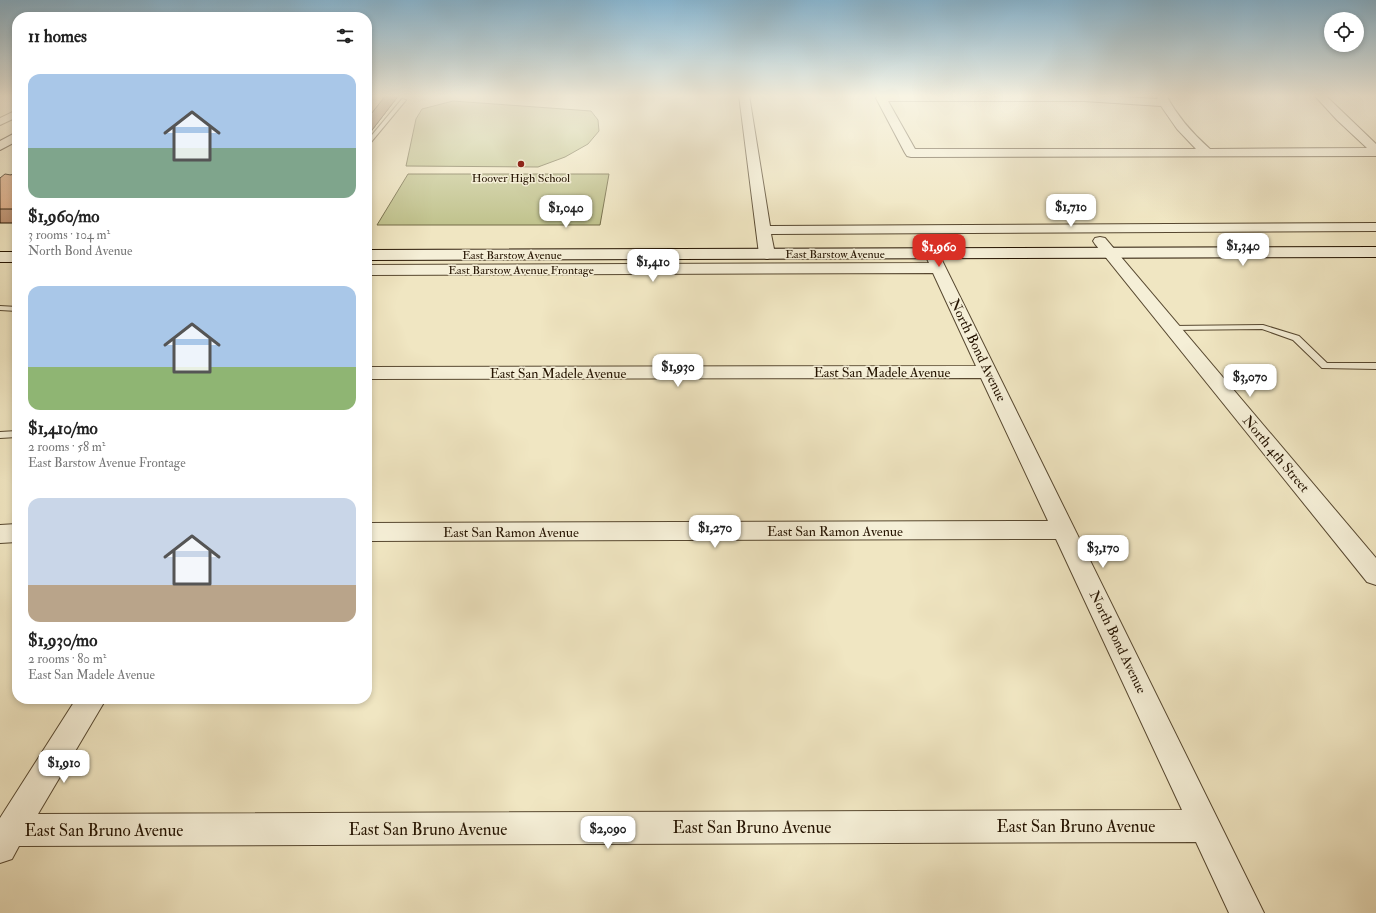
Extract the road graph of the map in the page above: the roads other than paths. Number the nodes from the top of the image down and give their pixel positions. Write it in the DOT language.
graph roads {
  1 [pos="750,138"];
  2 [pos="903,138"];
  3 [pos="1192,138"];
  4 [pos="1362,138"];
  5 [pos="12,139"];
  6 [pos="0,146"];
  7 [pos="1376,151"];
  8 [pos="1208,153"];
  9 [pos="1376,227"];
  10 [pos="1376,241"];
  11 [pos="766,242"];
  12 [pos="372,243"];
  13 [pos="0,244"];
  14 [pos="12,244"];
  15 [pos="1105,247"];
  16 [pos="1376,252"];
  17 [pos="932,254"];
  18 [pos="372,255"];
  19 [pos="0,257"];
  20 [pos="12,257"];
  21 [pos="372,270"];
  22 [pos="0,308"];
  23 [pos="12,309"];
  24 [pos="1172,328"];
  25 [pos="1376,366"];
  26 [pos="988,372"];
  27 [pos="372,373"];
  28 [pos="12,434"];
  29 [pos="0,435"];
  30 [pos="1064,530"];
  31 [pos="372,532"];
  32 [pos="0,534"];
  33 [pos="12,534"];
  34 [pos="1376,575"];
  35 [pos="89,704"];
  36 [pos="1205,826"];
  37 [pos="6,839"];
  38 [pos="1247,913"];
  1 -- 11 [label="street"];
  2 -- 8 [label="street"];
  3 -- 8 [label="street"];
  4 -- 7 [label="street"];
  5 -- 6 [label="main road"];
  7 -- 8 [label="street"];
  9 -- 11 [label="street"];
  10 -- 15 [label="main road, East Barstow Avenue"];
  11 -- 12 [label="main road, East Barstow Avenue"];
  11 -- 17 [label="main road, East Barstow Avenue"];
  11 -- 18 [label="main road, East Barstow Avenue"];
  13 -- 14 [label="main road"];
  15 -- 16 [label="main road, East Barstow Avenue"];
  15 -- 17 [label="main road, East Barstow Avenue"];
  15 -- 24 [label="street, North 4th Street"];
  17 -- 21 [label="street, East Barstow Avenue Frontage"];
  17 -- 26 [label="street, North Bond Avenue"];
  19 -- 20 [label="main road"];
  22 -- 23 [label="lane"];
  24 -- 25 [label="lane"];
  24 -- 34 [label="street, North 4th Street"];
  26 -- 27 [label="street, East San Madele Avenue"];
  26 -- 30 [label="street, North Bond Avenue"];
  28 -- 29 [label="lane"];
  30 -- 31 [label="street, East San Ramon Avenue"];
  30 -- 36 [label="street, North Bond Avenue"];
  32 -- 33 [label="street"];
  35 -- 37 [label="street"];
  36 -- 37 [label="street, East San Bruno Avenue"];
  36 -- 38 [label="street, North Bond Avenue"];
}
